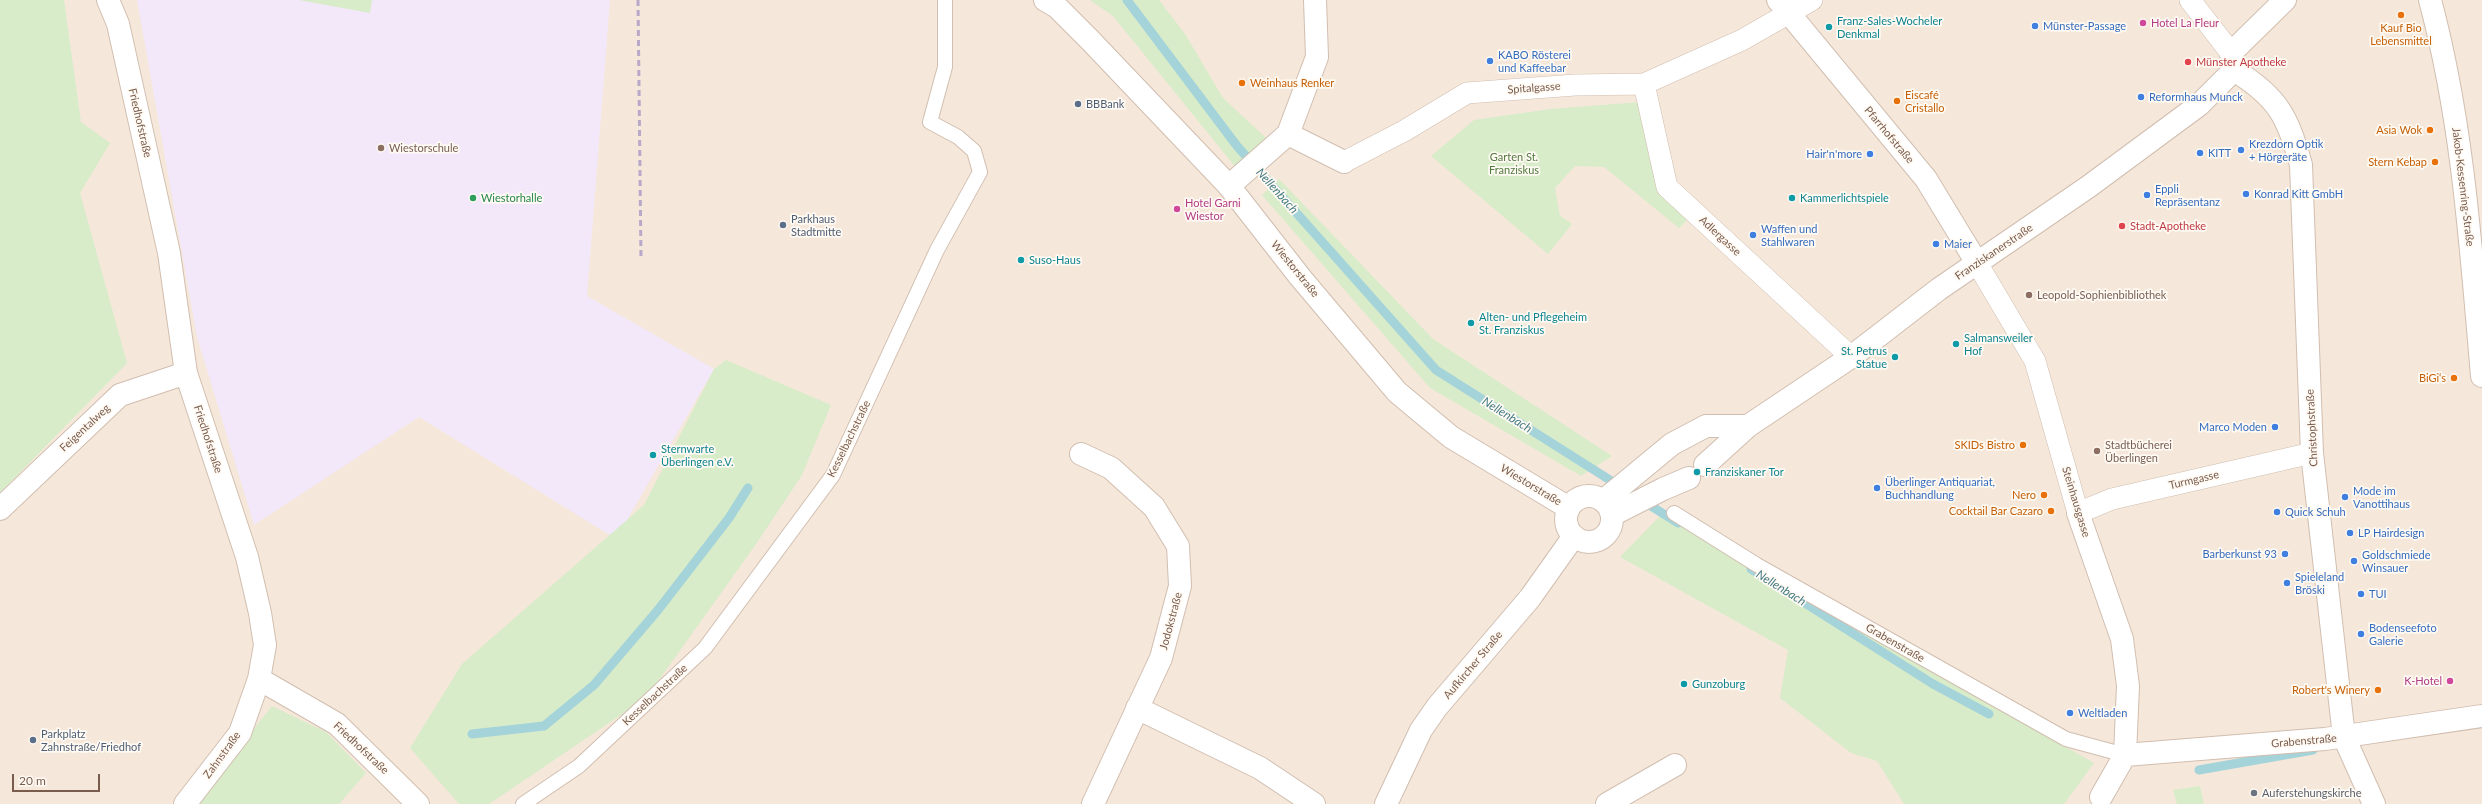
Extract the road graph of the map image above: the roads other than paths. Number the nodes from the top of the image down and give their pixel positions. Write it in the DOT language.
graph roads {
  1 [pos="108,0"];
  2 [pos="945,0"];
  3 [pos="1045,0"];
  4 [pos="1315,0"];
  5 [pos="1812,0"];
  6 [pos="2190,0"];
  7 [pos="2285,0"];
  8 [pos="2430,0"];
  9 [pos="1784,7"];
  10 [pos="2233,62"];
  11 [pos="1644,84"];
  12 [pos="1288,134"];
  13 [pos="1344,162"];
  14 [pos="1235,181"];
  15 [pos="1977,263"];
  16 [pos="1851,357"];
  17 [pos="186,373"];
  18 [pos="2482,376"];
  19 [pos="1748,426"];
  20 [pos="2312,453"];
  21 [pos="1081,454"];
  22 [pos="0,508"];
  23 [pos="1569,508"];
  24 [pos="1607,508"];
  25 [pos="1674,513"];
  26 [pos="2078,513"];
  27 [pos="1574,536"];
  28 [pos="260,679"];
  29 [pos="1137,708"];
  30 [pos="2482,716"];
  31 [pos="2344,737"];
  32 [pos="2125,756"];
  33 [pos="1675,765"];
  34 [pos="2098,802"];
  35 [pos="185,804"];
  36 [pos="418,804"];
  37 [pos="523,804"];
  38 [pos="1093,804"];
  39 [pos="1314,804"];
  40 [pos="1386,804"];
  41 [pos="1607,804"];
  42 [pos="2374,804"];
  1 -- 17 [label="street, Friedhofstraße"];
  2 -- 37 [label="lane, Kesselbachstraße"];
  3 -- 14 [label="street, Wiestorstraße"];
  4 -- 12 [label="street"];
  5 -- 9 [label="street, Spitalgasse"];
  6 -- 10 [label="street"];
  7 -- 10 [label="street, Franziskanerstraße"];
  8 -- 18 [label="street, Jakob-Kessenring-Straße"];
  9 -- 11 [label="street, Spitalgasse"];
  9 -- 15 [label="street, Pfarrhofstraße"];
  10 -- 15 [label="street, Franziskanerstraße"];
  10 -- 20 [label="street, Christophstraße"];
  11 -- 13 [label="street, Spitalgasse"];
  11 -- 16 [label="street, Adlergasse"];
  12 -- 13 [label="street, Spitalgasse"];
  12 -- 14 [label="street"];
  14 -- 23 [label="street, Wiestorstraße"];
  15 -- 16 [label="street, Franziskanerstraße"];
  15 -- 26 [label="street, Steinhausgasse"];
  16 -- 19 [label="street, Franziskanerstraße"];
  17 -- 22 [label="street, Feigentalweg"];
  17 -- 28 [label="street, Friedhofstraße"];
  19 -- 24 [label="street, Franziskanerstraße"];
  19 -- 24 [label="street"];
  20 -- 26 [label="street, Turmgasse"];
  20 -- 31 [label="street, Christophstraße"];
  21 -- 29 [label="street, Jodokstraße"];
  23 -- 24 [label="street"];
  23 -- 27 [label="street"];
  24 -- 27 [label="street"];
  25 -- 32 [label="lane, Grabenstraße"];
  26 -- 32 [label="street, Steinhausgasse"];
  27 -- 40 [label="street, Aufkircher Straße"];
  28 -- 35 [label="street, Zahnstraße"];
  28 -- 36 [label="street, Friedhofstraße"];
  29 -- 38 [label="street, Jodokstraße"];
  29 -- 39 [label="street"];
  30 -- 31 [label="street, Grabenstraße"];
  31 -- 32 [label="street, Grabenstraße"];
  31 -- 42 [label="street, Christophstraße"];
  32 -- 34 [label="street"];
  33 -- 41 [label="street"];
}
